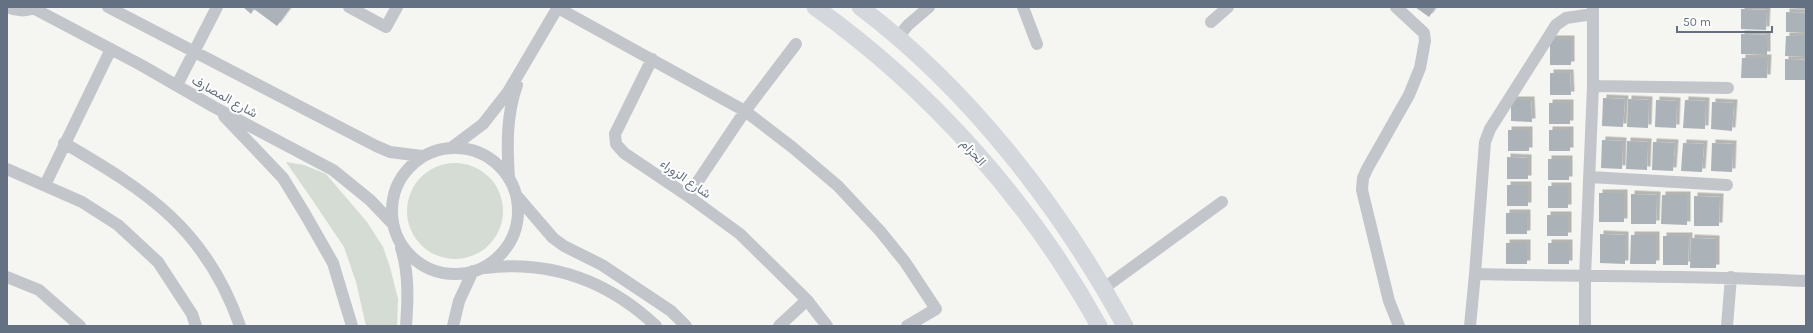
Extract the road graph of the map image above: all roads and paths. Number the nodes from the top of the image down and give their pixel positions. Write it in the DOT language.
graph roads {
  1 [pos="108,7"];
  2 [pos="217,7"];
  3 [pos="349,7"];
  4 [pos="397,7"];
  5 [pos="558,7"];
  6 [pos="815,7"];
  7 [pos="860,7"];
  8 [pos="929,7"];
  9 [pos="1023,7"];
  10 [pos="1228,7"];
  11 [pos="1396,7"];
  12 [pos="34,8"];
  13 [pos="11,9"];
  14 [pos="1593,10"];
  15 [pos="7,20"];
  16 [pos="1211,22"];
  17 [pos="898,37"];
  18 [pos="796,44"];
  19 [pos="1037,44"];
  20 [pos="110,49"];
  21 [pos="194,51"];
  22 [pos="652,59"];
  23 [pos="521,73"];
  24 [pos="178,85"];
  25 [pos="1593,86"];
  26 [pos="1728,88"];
  27 [pos="214,107"];
  28 [pos="745,111"];
  29 [pos="64,143"];
  30 [pos="451,148"];
  31 [pos="422,156"];
  32 [pos="7,169"];
  33 [pos="1590,177"];
  34 [pos="509,179"];
  35 [pos="45,185"];
  36 [pos="1727,185"];
  37 [pos="516,195"];
  38 [pos="688,196"];
  39 [pos="1222,202"];
  40 [pos="392,222"];
  41 [pos="399,241"];
  42 [pos="478,270"];
  43 [pos="1476,274"];
  44 [pos="7,277"];
  45 [pos="1585,277"];
  46 [pos="1731,277"];
  47 [pos="1806,280"];
  48 [pos="1104,288"];
  49 [pos="807,300"];
  50 [pos="80,326"];
  51 [pos="196,326"];
  52 [pos="240,326"];
  53 [pos="352,326"];
  54 [pos="406,326"];
  55 [pos="453,326"];
  56 [pos="656,326"];
  57 [pos="686,326"];
  58 [pos="779,326"];
  59 [pos="827,326"];
  60 [pos="907,326"];
  61 [pos="1099,326"];
  62 [pos="1125,326"];
  63 [pos="1399,326"];
  64 [pos="1470,326"];
  65 [pos="1586,326"];
  66 [pos="1727,326"];
  1 -- 21 [label="street"];
  2 -- 21 [label="street"];
  3 -- 4 [label="street"];
  5 -- 22 [label="street"];
  5 -- 23 [label="street"];
  6 -- 61 [label="main road, الحزام"];
  7 -- 17 [label="main road"];
  8 -- 17 [label="street"];
  9 -- 19 [label="street"];
  10 -- 16 [label="street"];
  11 -- 63 [label="street"];
  12 -- 13 [label="street"];
  12 -- 20 [label="street, شارع المصارف"];
  13 -- 15 [label="street"];
  14 -- 25 [label="street"];
  14 -- 43 [label="street"];
  17 -- 48 [label="main road"];
  18 -- 28 [label="street"];
  20 -- 24 [label="street, شارع المصارف"];
  20 -- 29 [label="street"];
  21 -- 24 [label="street"];
  21 -- 31 [label="street"];
  22 -- 28 [label="street"];
  22 -- 38 [label="street, شارع الزوراء"];
  23 -- 30 [label="street"];
  23 -- 34 [label="street"];
  24 -- 27 [label="street, شارع المصارف"];
  25 -- 26 [label="street"];
  25 -- 33 [label="street"];
  27 -- 40 [label="street, شارع المصارف"];
  27 -- 53 [label="street"];
  28 -- 38 [label="street"];
  28 -- 60 [label="street"];
  29 -- 35 [label="street"];
  29 -- 52 [label="street"];
  30 -- 31 [label="street"];
  30 -- 34 [label="street"];
  31 -- 40 [label="street"];
  32 -- 35 [label="street"];
  33 -- 36 [label="street"];
  33 -- 45 [label="street"];
  34 -- 37 [label="street"];
  35 -- 51 [label="street"];
  37 -- 42 [label="street"];
  37 -- 57 [label="street"];
  38 -- 49 [label="street, شارع الزوراء"];
  39 -- 48 [label="street"];
  40 -- 41 [label="street"];
  41 -- 42 [label="street"];
  41 -- 54 [label="street"];
  42 -- 55 [label="street"];
  42 -- 56 [label="street"];
  43 -- 45 [label="street"];
  43 -- 64 [label="street"];
  44 -- 50 [label="street"];
  45 -- 46 [label="street"];
  45 -- 65 [label="street"];
  46 -- 47 [label="street"];
  46 -- 66 [label="street"];
  48 -- 62 [label="main road"];
  49 -- 58 [label="street"];
  49 -- 59 [label="street, شارع الزوراء"];
}
